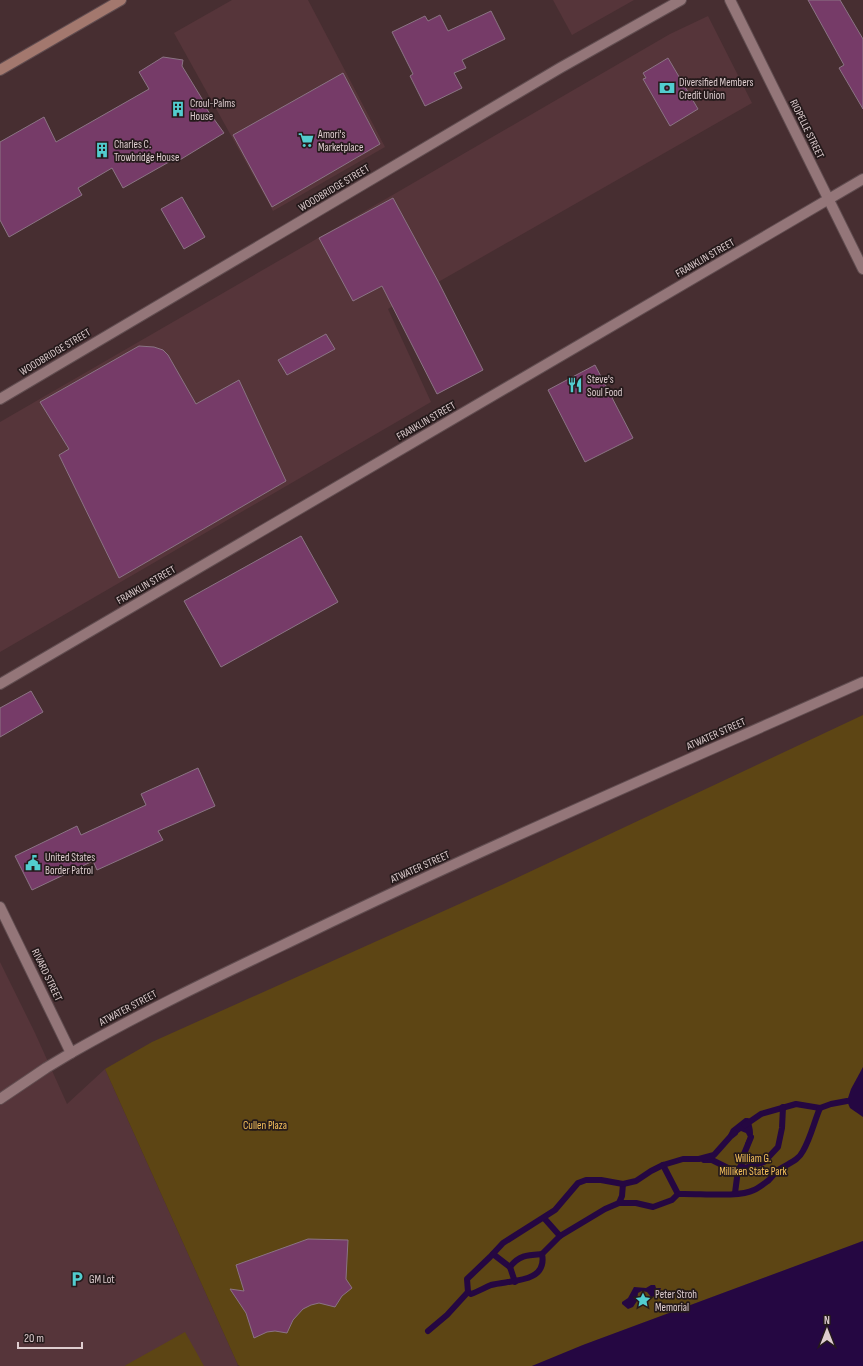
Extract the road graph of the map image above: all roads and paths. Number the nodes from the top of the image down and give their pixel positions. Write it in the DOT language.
graph roads {
  1 [pos="121,0"];
  2 [pos="682,0"];
  3 [pos="730,0"];
  4 [pos="0,70"];
  5 [pos="863,179"];
  6 [pos="828,199"];
  7 [pos="863,269"];
  8 [pos="0,398"];
  9 [pos="863,682"];
  10 [pos="0,684"];
  11 [pos="0,907"];
  12 [pos="71,1053"];
  13 [pos="0,1100"];
  1 -- 4 [label="main road"];
  2 -- 8 [label="street, WOODBRIDGE STREET"];
  3 -- 6 [label="street, RIOPELLE STREET"];
  5 -- 6 [label="street, FRANKLIN STREET"];
  6 -- 7 [label="street, RIOPELLE STREET"];
  6 -- 10 [label="street, FRANKLIN STREET"];
  9 -- 12 [label="street, ATWATER STREET"];
  11 -- 12 [label="street, RIVARD STREET"];
  12 -- 13 [label="street, ATWATER STREET"];
}
